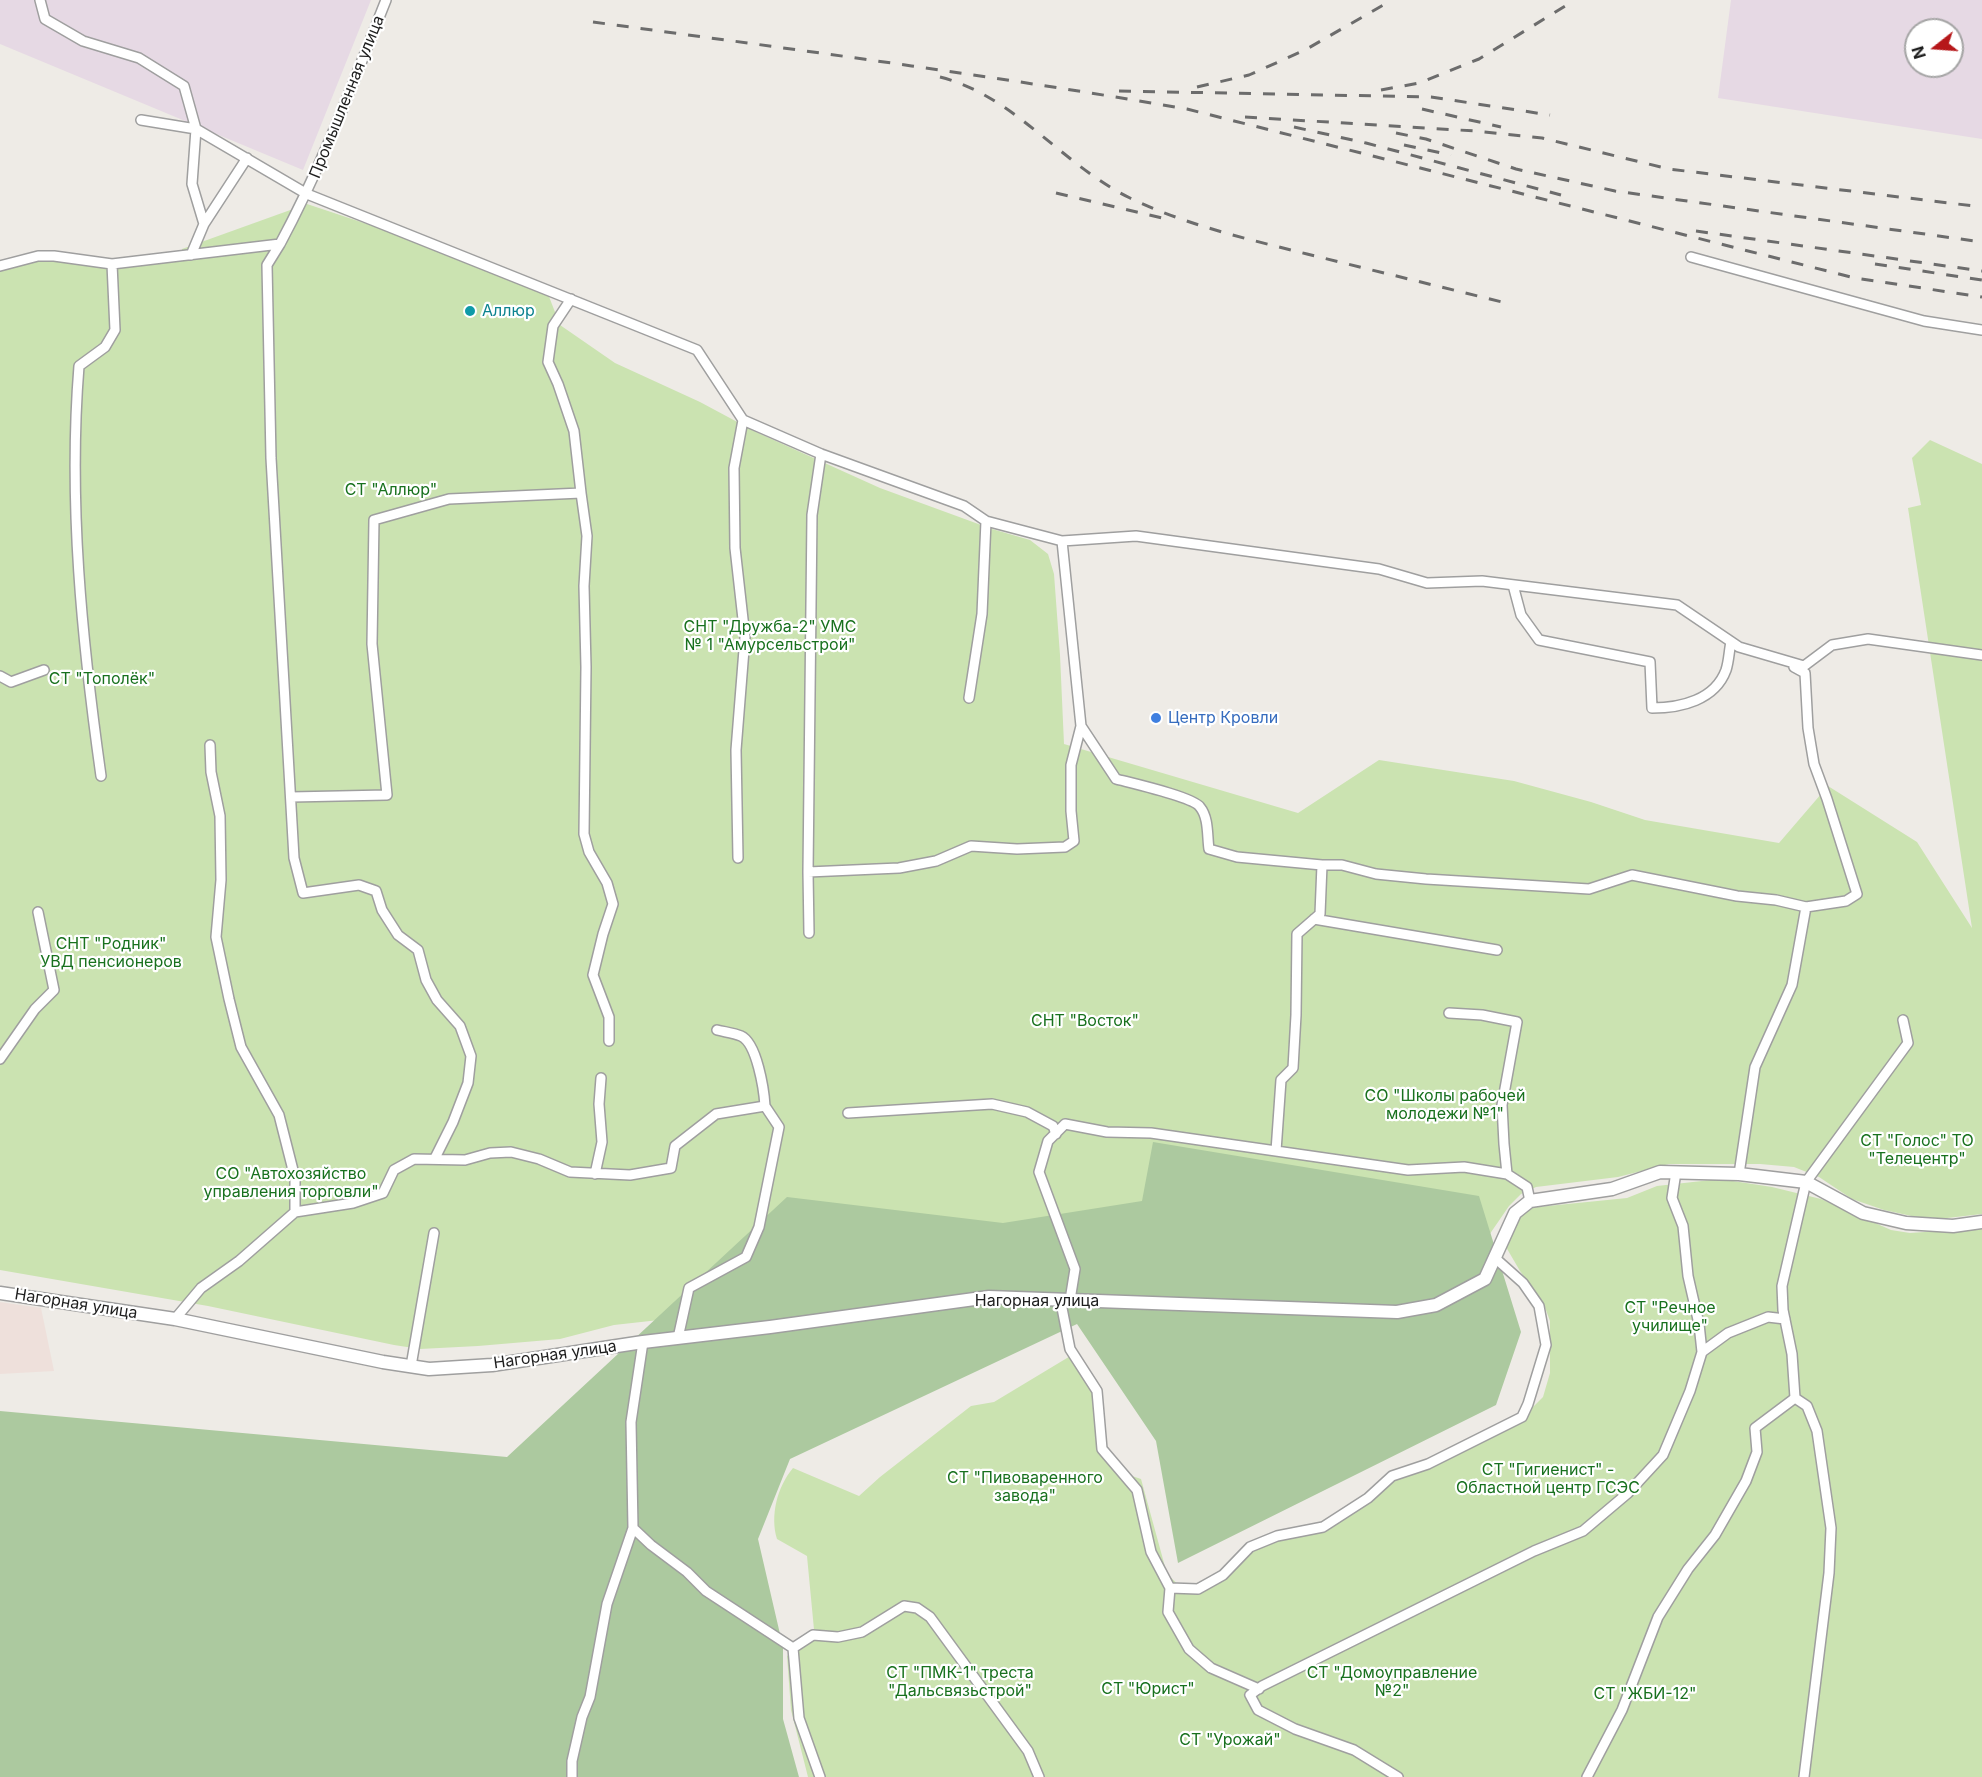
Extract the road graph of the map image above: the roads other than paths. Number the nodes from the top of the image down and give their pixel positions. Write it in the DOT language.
graph roads {
  1 [pos="40,0"];
  2 [pos="386,0"];
  3 [pos="141,120"];
  4 [pos="196,129"];
  5 [pos="247,158"];
  6 [pos="307,194"];
  7 [pos="204,224"];
  8 [pos="280,244"];
  9 [pos="191,255"];
  10 [pos="1691,257"];
  11 [pos="112,264"];
  12 [pos="0,266"];
  13 [pos="571,299"];
  14 [pos="1982,330"];
  15 [pos="742,420"];
  16 [pos="821,454"];
  17 [pos="581,493"];
  18 [pos="986,521"];
  19 [pos="1062,542"];
  20 [pos="1513,585"];
  21 [pos="1731,642"];
  22 [pos="1982,655"];
  23 [pos="1785,661"];
  24 [pos="44,670"];
  25 [pos="0,676"];
  26 [pos="969,698"];
  27 [pos="1081,726"];
  28 [pos="210,745"];
  29 [pos="101,776"];
  30 [pos="291,797"];
  31 [pos="738,858"];
  32 [pos="1322,865"];
  33 [pos="808,872"];
  34 [pos="1806,907"];
  35 [pos="38,912"];
  36 [pos="1314,919"];
  37 [pos="809,933"];
  38 [pos="1497,950"];
  39 [pos="1449,1013"];
  40 [pos="1903,1020"];
  41 [pos="717,1030"];
  42 [pos="609,1041"];
  43 [pos="0,1059"];
  44 [pos="601,1077"];
  45 [pos="765,1106"];
  46 [pos="848,1113"];
  47 [pos="1056,1134"];
  48 [pos="1276,1150"];
  49 [pos="435,1158"];
  50 [pos="1676,1172"];
  51 [pos="595,1174"];
  52 [pos="1508,1174"];
  53 [pos="1739,1174"];
  54 [pos="1806,1182"];
  55 [pos="1530,1201"];
  56 [pos="295,1212"];
  57 [pos="1982,1222"];
  58 [pos="434,1233"];
  59 [pos="1495,1258"];
  60 [pos="0,1293"];
  61 [pos="1067,1300"];
  62 [pos="175,1319"];
  63 [pos="1785,1319"];
  64 [pos="678,1338"];
  65 [pos="643,1342"];
  66 [pos="1702,1352"];
  67 [pos="411,1366"];
  68 [pos="1795,1398"];
  69 [pos="633,1528"];
  70 [pos="1170,1588"];
  71 [pos="793,1648"];
  72 [pos="1259,1689"];
  73 [pos="572,1777"];
  74 [pos="820,1777"];
  75 [pos="1039,1777"];
  76 [pos="1398,1777"];
  77 [pos="1587,1777"];
  78 [pos="1804,1777"];
  1 -- 4 [label="street"];
  2 -- 6 [label="street, Промышленная улица"];
  3 -- 4 [label="street"];
  4 -- 5 [label="street"];
  4 -- 7 [label="street"];
  5 -- 6 [label="street"];
  5 -- 7 [label="street"];
  6 -- 8 [label="street, Промышленная улица"];
  6 -- 13 [label="street"];
  7 -- 9 [label="street"];
  8 -- 9 [label="street"];
  8 -- 30 [label="street, Промышленная улица"];
  9 -- 11 [label="street"];
  10 -- 14 [label="street"];
  11 -- 12 [label="street"];
  11 -- 29 [label="street"];
  13 -- 15 [label="street"];
  13 -- 17 [label="street"];
  15 -- 16 [label="street"];
  15 -- 31 [label="street"];
  16 -- 18 [label="street"];
  16 -- 33 [label="street"];
  17 -- 30 [label="street"];
  17 -- 42 [label="street"];
  18 -- 19 [label="street"];
  18 -- 26 [label="street"];
  19 -- 20 [label="street"];
  19 -- 27 [label="street"];
  20 -- 21 [label="street"];
  20 -- 21 [label="street"];
  21 -- 23 [label="street"];
  22 -- 23 [label="street"];
  23 -- 34 [label="street"];
  24 -- 25 [label="street"];
  27 -- 32 [label="street"];
  27 -- 33 [label="street"];
  28 -- 56 [label="street"];
  30 -- 49 [label="street, Промышленная улица"];
  32 -- 34 [label="street"];
  32 -- 36 [label="street"];
  33 -- 37 [label="street"];
  34 -- 53 [label="street"];
  35 -- 43 [label="street"];
  36 -- 38 [label="street"];
  36 -- 48 [label="street"];
  39 -- 52 [label="street"];
  40 -- 54 [label="street"];
  41 -- 45 [label="street"];
  44 -- 51 [label="street"];
  45 -- 51 [label="street"];
  45 -- 64 [label="street"];
  46 -- 47 [label="street"];
  47 -- 48 [label="street"];
  47 -- 61 [label="street"];
  48 -- 52 [label="street"];
  49 -- 51 [label="street"];
  49 -- 56 [label="street"];
  50 -- 53 [label="street"];
  50 -- 55 [label="street"];
  50 -- 66 [label="street"];
  52 -- 55 [label="street"];
  53 -- 54 [label="street"];
  54 -- 57 [label="street"];
  54 -- 63 [label="street"];
  55 -- 59 [label="street, Нагорная улица"];
  56 -- 62 [label="street"];
  58 -- 67 [label="street"];
  59 -- 61 [label="street, Нагорная улица"];
  59 -- 70 [label="street"];
  60 -- 62 [label="street, Нагорная улица"];
  61 -- 64 [label="street, Нагорная улица"];
  61 -- 70 [label="street"];
  62 -- 67 [label="street, Нагорная улица"];
  63 -- 66 [label="street"];
  63 -- 68 [label="street"];
  64 -- 65 [label="street, Нагорная улица"];
  65 -- 67 [label="street, Нагорная улица"];
  65 -- 69 [label="street"];
  66 -- 72 [label="street"];
  68 -- 77 [label="street"];
  68 -- 78 [label="street"];
  69 -- 71 [label="street"];
  69 -- 73 [label="street"];
  70 -- 72 [label="street"];
  71 -- 74 [label="street"];
  71 -- 75 [label="street"];
  72 -- 76 [label="street"];
}
